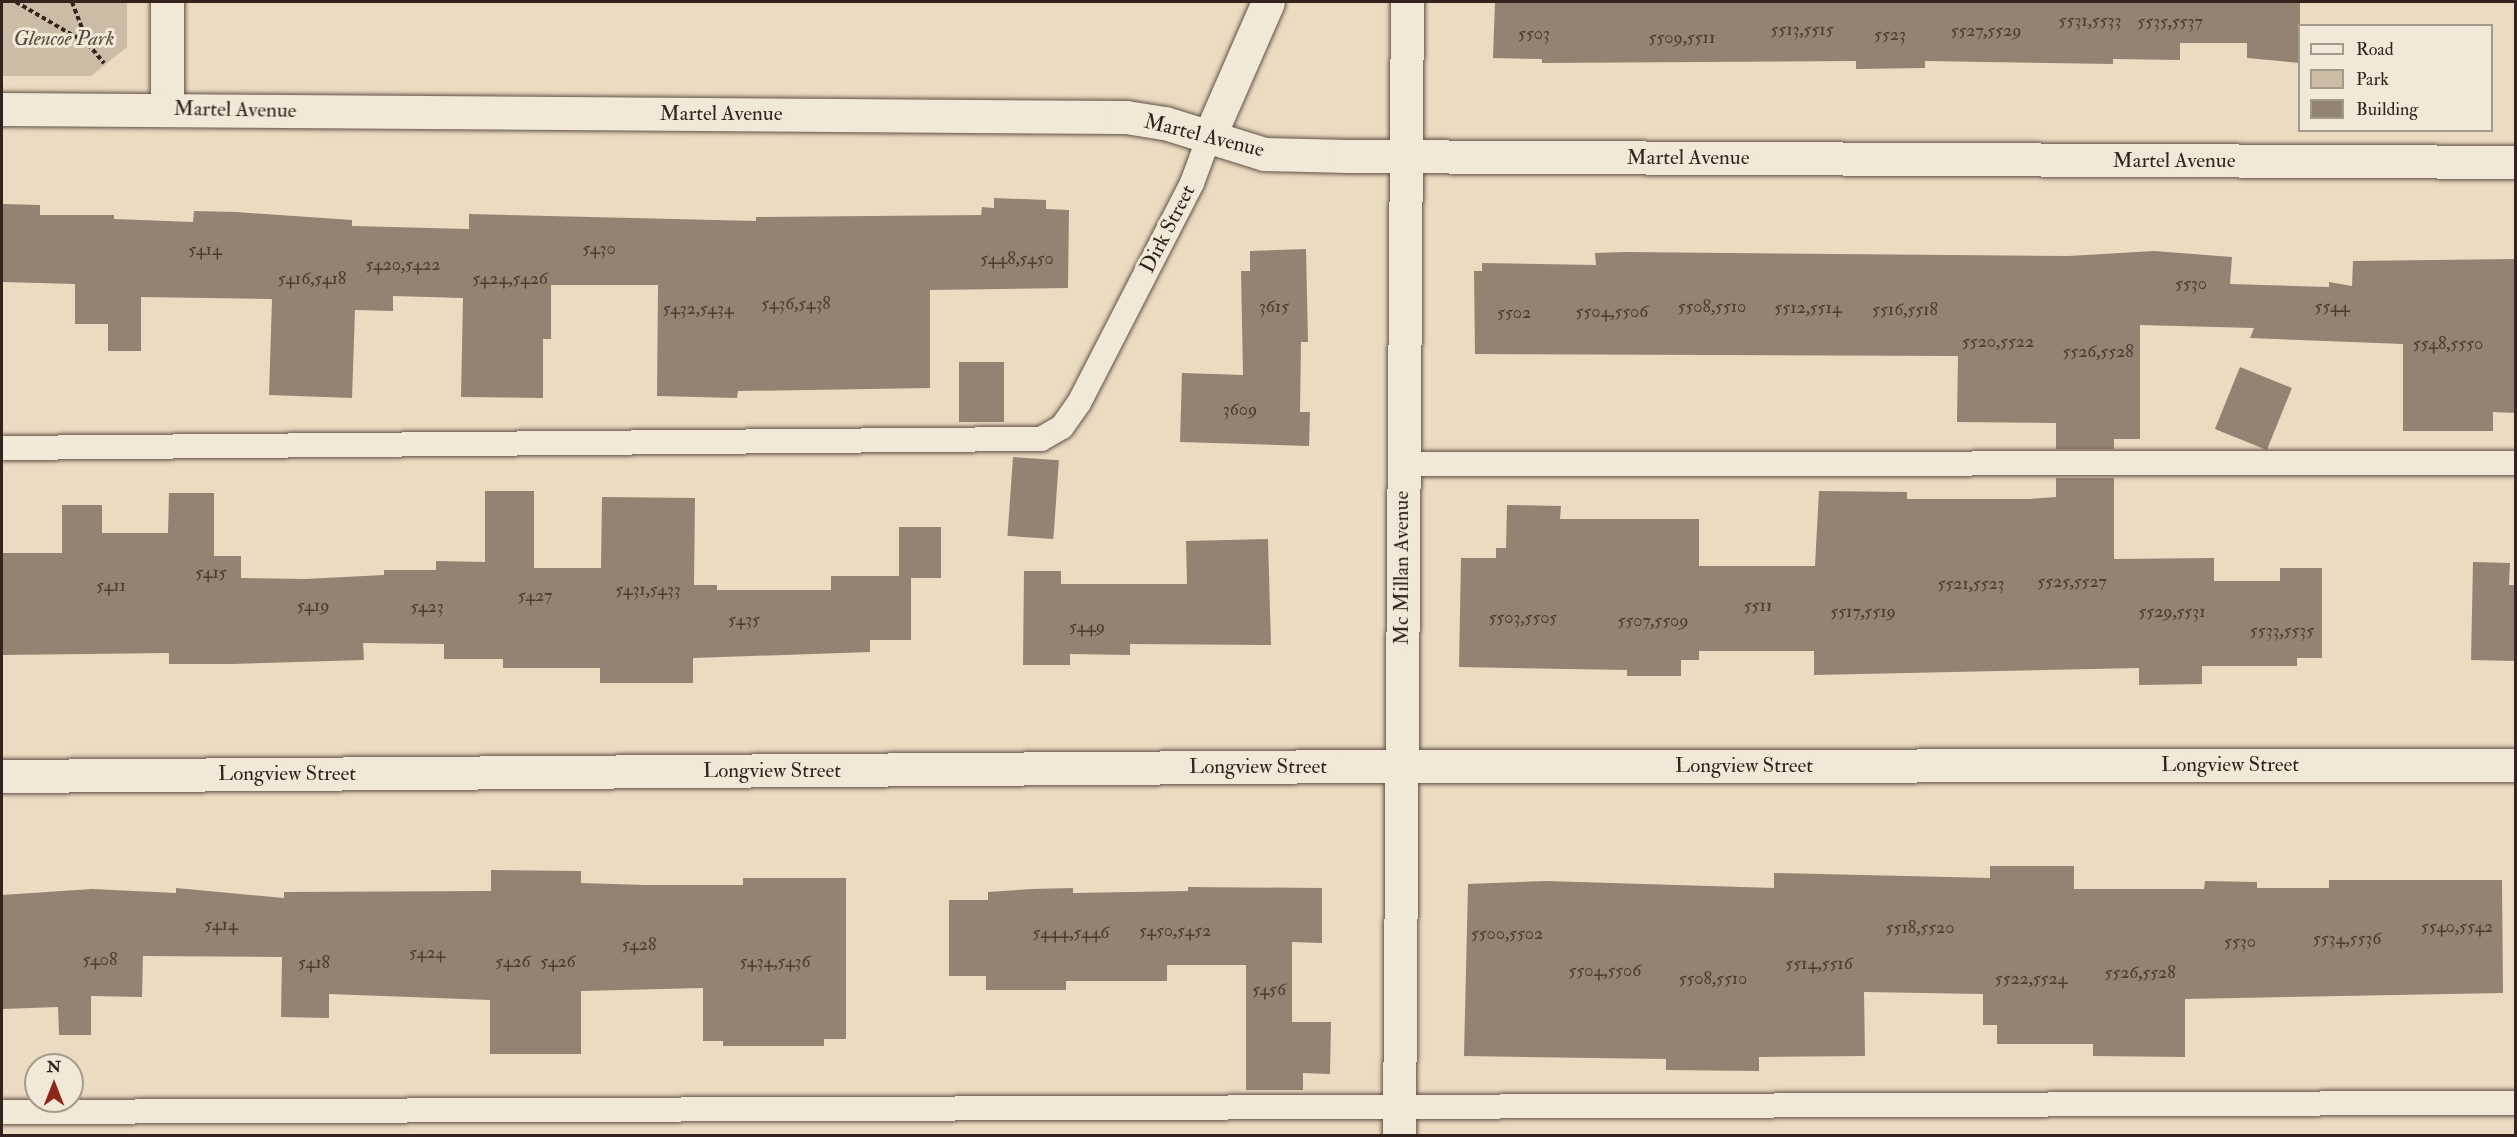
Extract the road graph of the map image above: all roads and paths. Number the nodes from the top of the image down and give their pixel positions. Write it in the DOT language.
graph roads {
  1 [pos="16,2"];
  2 [pos="72,2"];
  3 [pos="167,2"];
  4 [pos="1268,2"];
  5 [pos="1407,2"];
  6 [pos="88,44"];
  7 [pos="104,63"];
  8 [pos="2,109"];
  9 [pos="167,109"];
  10 [pos="1209,137"];
  11 [pos="1405,156"];
  12 [pos="2516,162"];
  13 [pos="2,448"];
  14 [pos="2516,463"];
  15 [pos="1403,464"];
  16 [pos="2516,765"];
  17 [pos="1401,766"];
  18 [pos="2,777"];
  19 [pos="2516,1103"];
  20 [pos="2,1112"];
  21 [pos="1399,1122"];
  1 -- 6 [label="path"];
  2 -- 6 [label="path"];
  3 -- 9 [label="street"];
  4 -- 10 [label="street, Dirk Street"];
  5 -- 11 [label="street, Mc Millan Avenue"];
  6 -- 7 [label="path"];
  8 -- 9 [label="street, Martel Avenue"];
  9 -- 10 [label="street, Martel Avenue"];
  10 -- 11 [label="street, Martel Avenue"];
  10 -- 13 [label="lane, Dirk Street"];
  11 -- 12 [label="street, Martel Avenue"];
  11 -- 15 [label="street, Mc Millan Avenue"];
  14 -- 15 [label="lane"];
  15 -- 17 [label="street, Mc Millan Avenue"];
  16 -- 17 [label="street, Longview Street"];
  17 -- 18 [label="street, Longview Street"];
  17 -- 21 [label="street, Mc Millan Avenue"];
  19 -- 21 [label="lane"];
  20 -- 21 [label="lane"];
}
